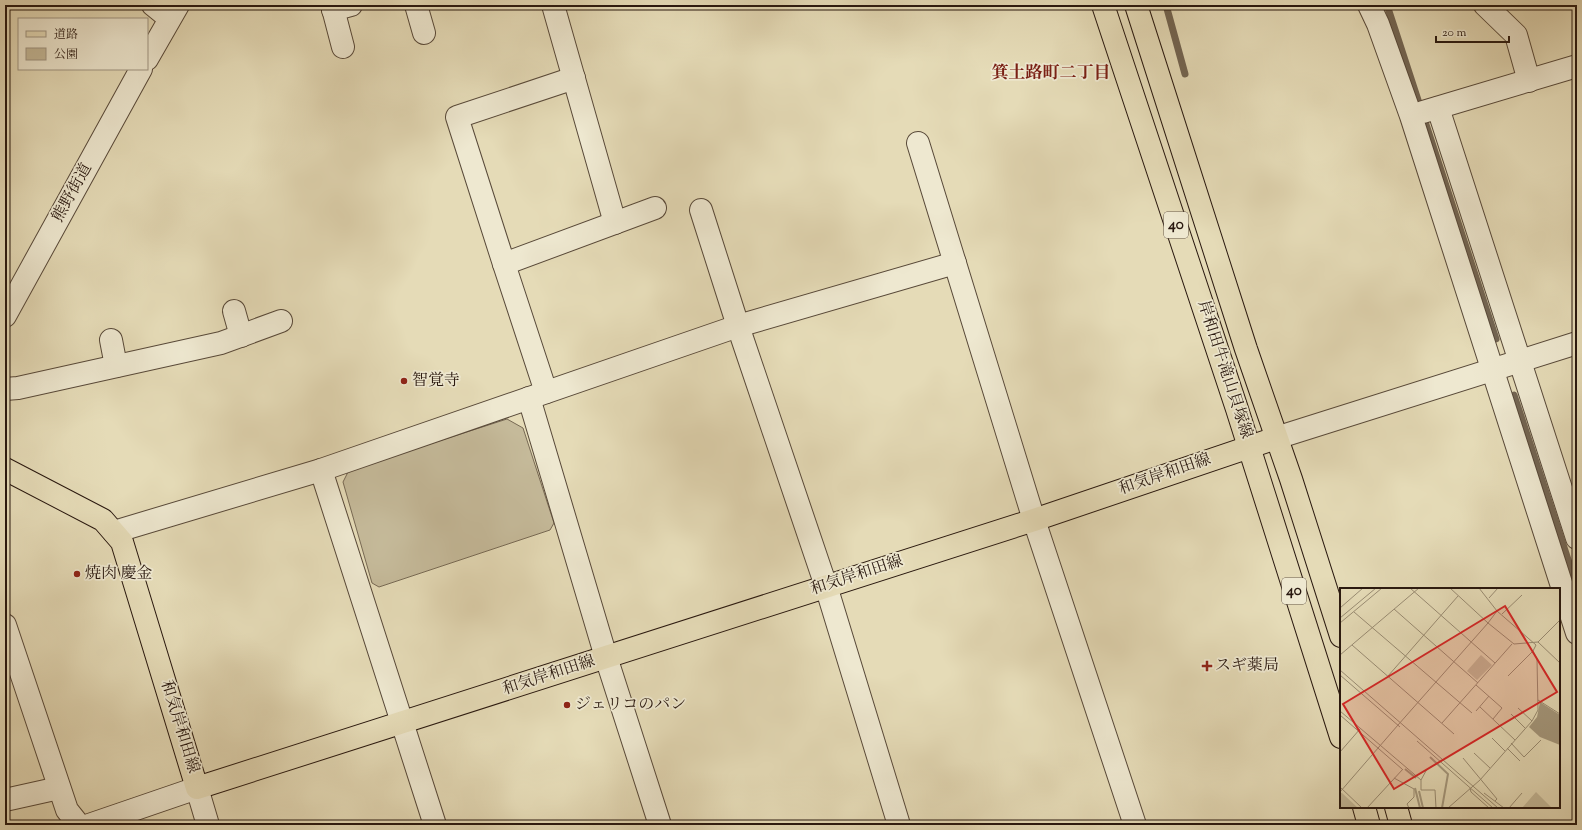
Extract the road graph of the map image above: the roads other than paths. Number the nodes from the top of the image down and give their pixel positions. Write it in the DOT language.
graph roads {
  1 [pos="416,5"];
  2 [pos="554,5"];
  3 [pos="1103,5"];
  4 [pos="1136,5"];
  5 [pos="1369,5"];
  6 [pos="1485,5"];
  7 [pos="339,7"];
  8 [pos="167,10"];
  9 [pos="424,33"];
  10 [pos="343,47"];
  11 [pos="148,57"];
  12 [pos="1577,66"];
  13 [pos="140,70"];
  14 [pos="574,78"];
  15 [pos="1529,80"];
  16 [pos="1423,112"];
  17 [pos="918,143"];
  18 [pos="655,208"];
  19 [pos="701,210"];
  20 [pos="615,223"];
  21 [pos="955,263"];
  22 [pos="504,264"];
  23 [pos="234,311"];
  24 [pos="5,316"];
  25 [pos="281,321"];
  26 [pos="738,326"];
  27 [pos="241,336"];
  28 [pos="111,340"];
  29 [pos="1577,343"];
  30 [pos="1520,362"];
  31 [pos="116,366"];
  32 [pos="1492,371"];
  33 [pos="5,390"];
  34 [pos="538,395"];
  35 [pos="1276,438"];
  36 [pos="1248,446"];
  37 [pos="5,469"];
  38 [pos="321,470"];
  39 [pos="1034,520"];
  40 [pos="114,532"];
  41 [pos="1577,538"];
  42 [pos="1568,577"];
  43 [pos="826,586"];
  44 [pos="5,625"];
  45 [pos="1577,632"];
  46 [pos="1340,633"];
  47 [pos="606,657"];
  48 [pos="10,659"];
  49 [pos="403,722"];
  50 [pos="1340,734"];
  51 [pos="59,788"];
  52 [pos="198,788"];
  53 [pos="5,800"];
  54 [pos="1364,808"];
  55 [pos="1396,808"];
  56 [pos="79,825"];
  57 [pos="89,825"];
  58 [pos="208,825"];
  59 [pos="435,825"];
  60 [pos="660,825"];
  61 [pos="899,825"];
  62 [pos="1135,825"];
  63 [pos="1369,825"];
  64 [pos="1401,825"];
  1 -- 9 [label="street"];
  2 -- 14 [label="street"];
  3 -- 36 [label="main road, 岸和田牛滝山貝塚線 / 40"];
  4 -- 35 [label="main road, 岸和田牛滝山貝塚線 / 40"];
  5 -- 16 [label="street"];
  6 -- 15 [label="street"];
  7 -- 10 [label="street"];
  8 -- 11 [label="street"];
  12 -- 15 [label="street"];
  13 -- 24 [label="street, 熊野街道"];
  14 -- 20 [label="street"];
  14 -- 22 [label="street"];
  15 -- 16 [label="street"];
  16 -- 30 [label="street"];
  16 -- 32 [label="street"];
  17 -- 21 [label="street"];
  18 -- 20 [label="street"];
  19 -- 26 [label="street"];
  20 -- 22 [label="street"];
  21 -- 26 [label="street"];
  21 -- 39 [label="street"];
  22 -- 34 [label="street"];
  23 -- 27 [label="street"];
  25 -- 27 [label="street"];
  26 -- 34 [label="street"];
  26 -- 43 [label="street"];
  27 -- 31 [label="street"];
  28 -- 31 [label="street"];
  29 -- 30 [label="street"];
  30 -- 32 [label="street"];
  30 -- 41 [label="street"];
  31 -- 33 [label="street"];
  32 -- 35 [label="street"];
  32 -- 42 [label="street"];
  34 -- 38 [label="street"];
  34 -- 47 [label="street"];
  35 -- 36 [label="main road, 和気岸和田線"];
  35 -- 46 [label="main road, 岸和田牛滝山貝塚線 / 40"];
  36 -- 39 [label="main road, 和気岸和田線"];
  36 -- 50 [label="main road, 岸和田牛滝山貝塚線 / 40"];
  37 -- 40 [label="main road, 和気岸和田線"];
  38 -- 40 [label="street"];
  38 -- 49 [label="street"];
  39 -- 43 [label="main road, 和気岸和田線"];
  39 -- 62 [label="street"];
  40 -- 52 [label="main road, 和気岸和田線"];
  42 -- 45 [label="street"];
  43 -- 47 [label="main road, 和気岸和田線"];
  43 -- 61 [label="street"];
  44 -- 48 [label="street"];
  47 -- 49 [label="main road, 和気岸和田線"];
  47 -- 60 [label="street"];
  48 -- 51 [label="street"];
  49 -- 52 [label="main road, 和気岸和田線"];
  49 -- 59 [label="street"];
  51 -- 53 [label="street"];
  51 -- 56 [label="street"];
  52 -- 57 [label="street"];
  52 -- 58 [label="street"];
  54 -- 63 [label="main road"];
  55 -- 64 [label="main road"];
}
